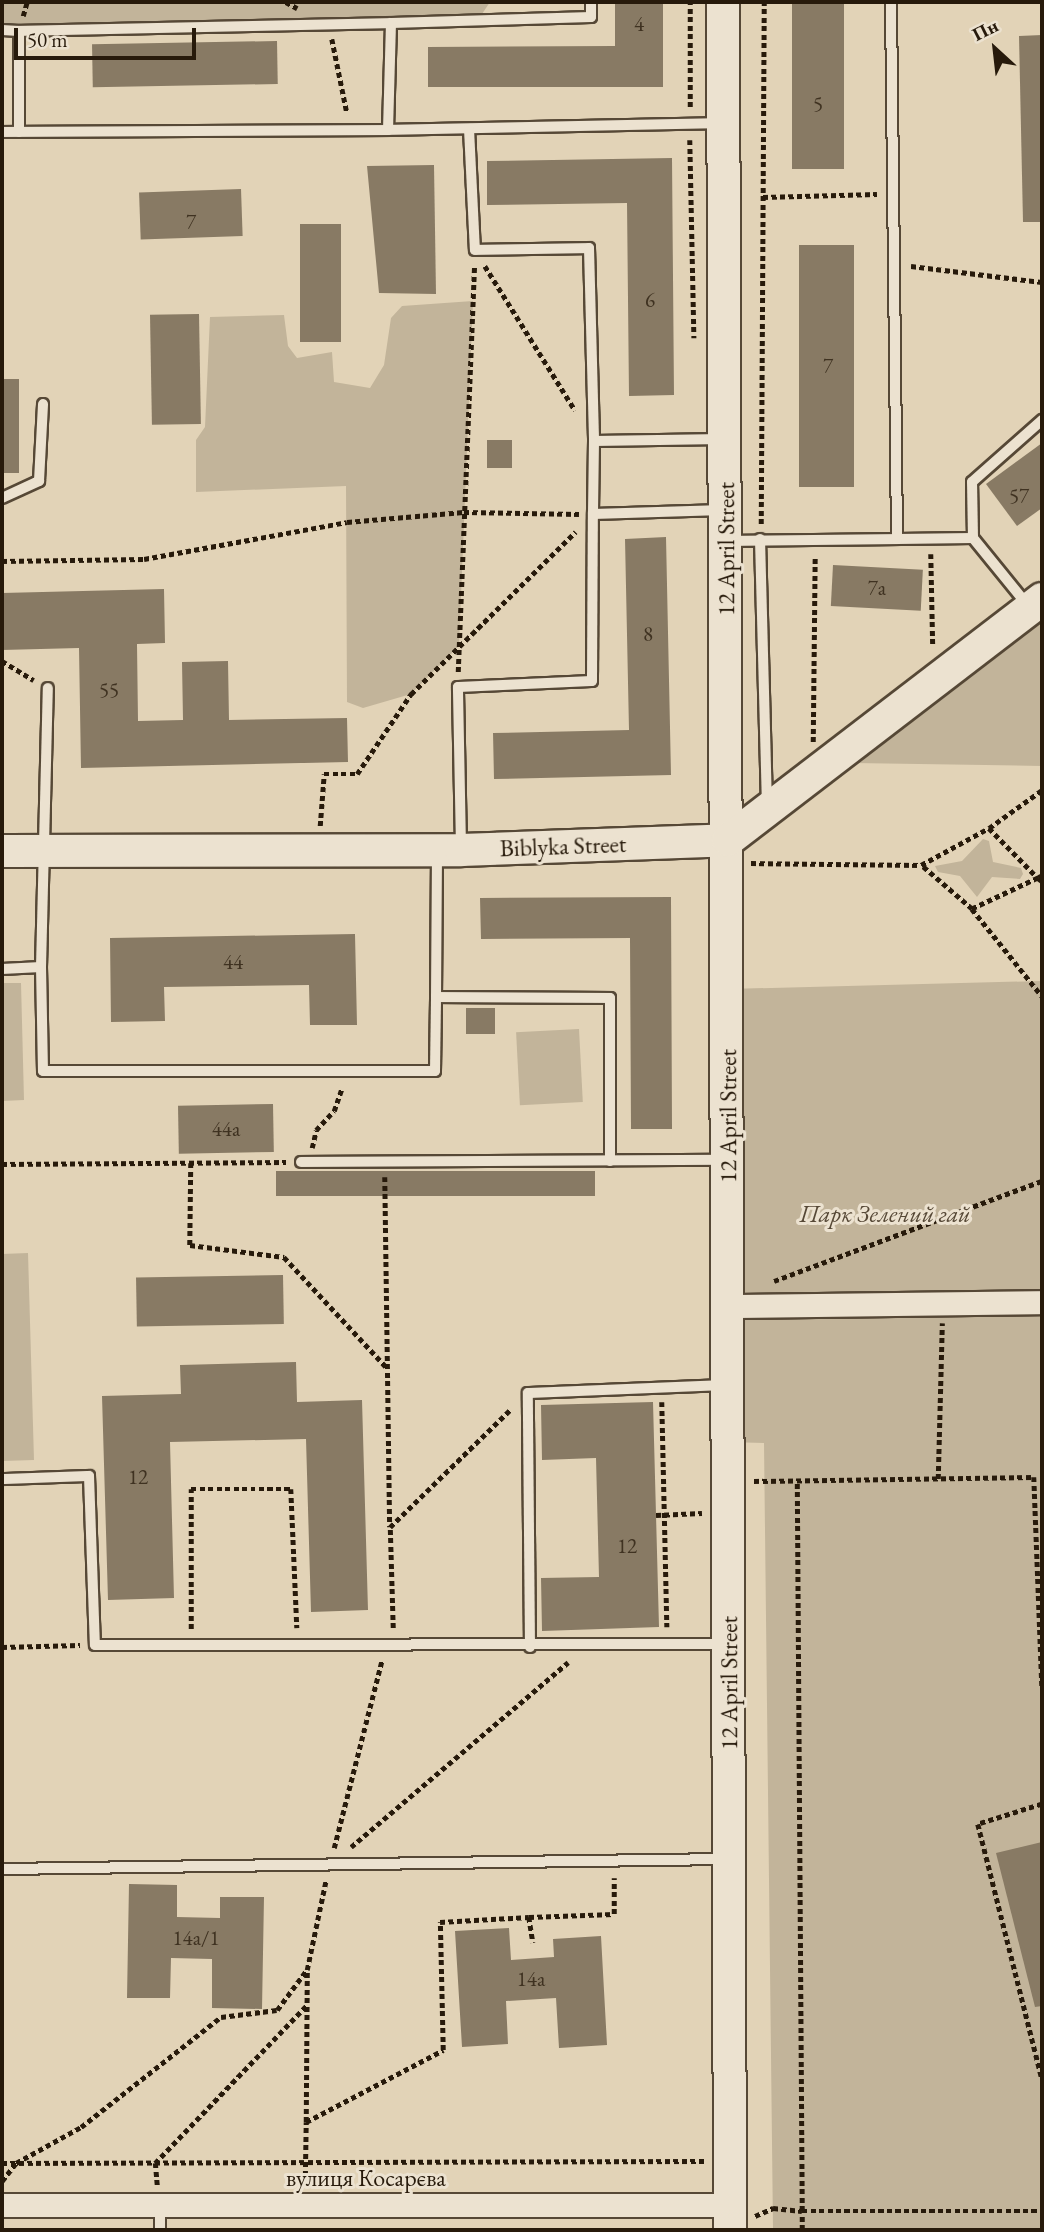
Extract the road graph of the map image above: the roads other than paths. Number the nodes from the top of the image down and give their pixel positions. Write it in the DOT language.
graph roads {
  1 [pos="591,2"];
  2 [pos="723,2"];
  3 [pos="891,2"];
  4 [pos="391,23"];
  5 [pos="2,30"];
  6 [pos="19,31"];
  7 [pos="724,123"];
  8 [pos="469,129"];
  9 [pos="388,130"];
  10 [pos="2,132"];
  11 [pos="19,132"];
  12 [pos="43,404"];
  13 [pos="1042,420"];
  14 [pos="726,439"];
  15 [pos="594,441"];
  16 [pos="2,498"];
  17 [pos="593,514"];
  18 [pos="726,526"];
  19 [pos="973,538"];
  20 [pos="760,539"];
  21 [pos="897,540"];
  22 [pos="1036,604"];
  23 [pos="48,688"];
  24 [pos="767,810"];
  25 [pos="728,840"];
  26 [pos="449,850"];
  27 [pos="2,851"];
  28 [pos="45,852"];
  29 [pos="41,967"];
  30 [pos="2,969"];
  31 [pos="436,997"];
  32 [pos="610,1161"];
  33 [pos="729,1161"];
  34 [pos="304,1162"];
  35 [pos="1042,1303"];
  36 [pos="729,1306"];
  37 [pos="729,1385"];
  38 [pos="2,1479"];
  39 [pos="729,1644"];
  40 [pos="530,1647"];
  41 [pos="730,1859"];
  42 [pos="2,1869"];
  43 [pos="160,2204"];
  44 [pos="2,2205"];
  45 [pos="738,2217"];
  46 [pos="160,2230"];
  1 -- 4 [label="lane"];
  2 -- 7 [label="street, 12 April Street"];
  3 -- 21 [label="lane"];
  4 -- 6 [label="lane"];
  4 -- 9 [label="lane"];
  5 -- 6 [label="lane"];
  6 -- 11 [label="lane"];
  7 -- 8 [label="lane"];
  7 -- 14 [label="street, 12 April Street"];
  8 -- 9 [label="lane"];
  8 -- 15 [label="lane"];
  9 -- 11 [label="lane"];
  10 -- 11 [label="lane"];
  12 -- 16 [label="lane"];
  13 -- 19 [label="lane"];
  14 -- 15 [label="lane"];
  14 -- 18 [label="street, 12 April Street"];
  15 -- 17 [label="lane"];
  17 -- 18 [label="lane"];
  17 -- 26 [label="lane"];
  18 -- 20 [label="lane"];
  18 -- 25 [label="street, 12 April Street"];
  19 -- 21 [label="lane"];
  19 -- 22 [label="lane"];
  20 -- 21 [label="lane"];
  20 -- 24 [label="lane"];
  22 -- 24 [label="street"];
  23 -- 28 [label="lane"];
  24 -- 25 [label="street"];
  25 -- 26 [label="street, Biblyka Street"];
  25 -- 33 [label="street, 12 April Street"];
  26 -- 28 [label="street, Biblyka Street"];
  26 -- 31 [label="lane"];
  27 -- 28 [label="street, Biblyka Street"];
  28 -- 29 [label="lane"];
  29 -- 30 [label="lane"];
  29 -- 31 [label="lane"];
  31 -- 32 [label="lane"];
  32 -- 33 [label="lane"];
  32 -- 34 [label="lane"];
  33 -- 36 [label="street, 12 April Street"];
  35 -- 36 [label="street"];
  36 -- 37 [label="street, 12 April Street"];
  37 -- 39 [label="street, 12 April Street"];
  37 -- 40 [label="lane"];
  38 -- 40 [label="lane"];
  39 -- 40 [label="lane"];
  39 -- 41 [label="street, 12 April Street"];
  41 -- 42 [label="lane"];
  41 -- 45 [label="street, 12 April Street"];
  43 -- 44 [label="street, вулиця Косарєва"];
  43 -- 45 [label="street, вулиця Косарєва"];
  43 -- 46 [label="lane"];
}
